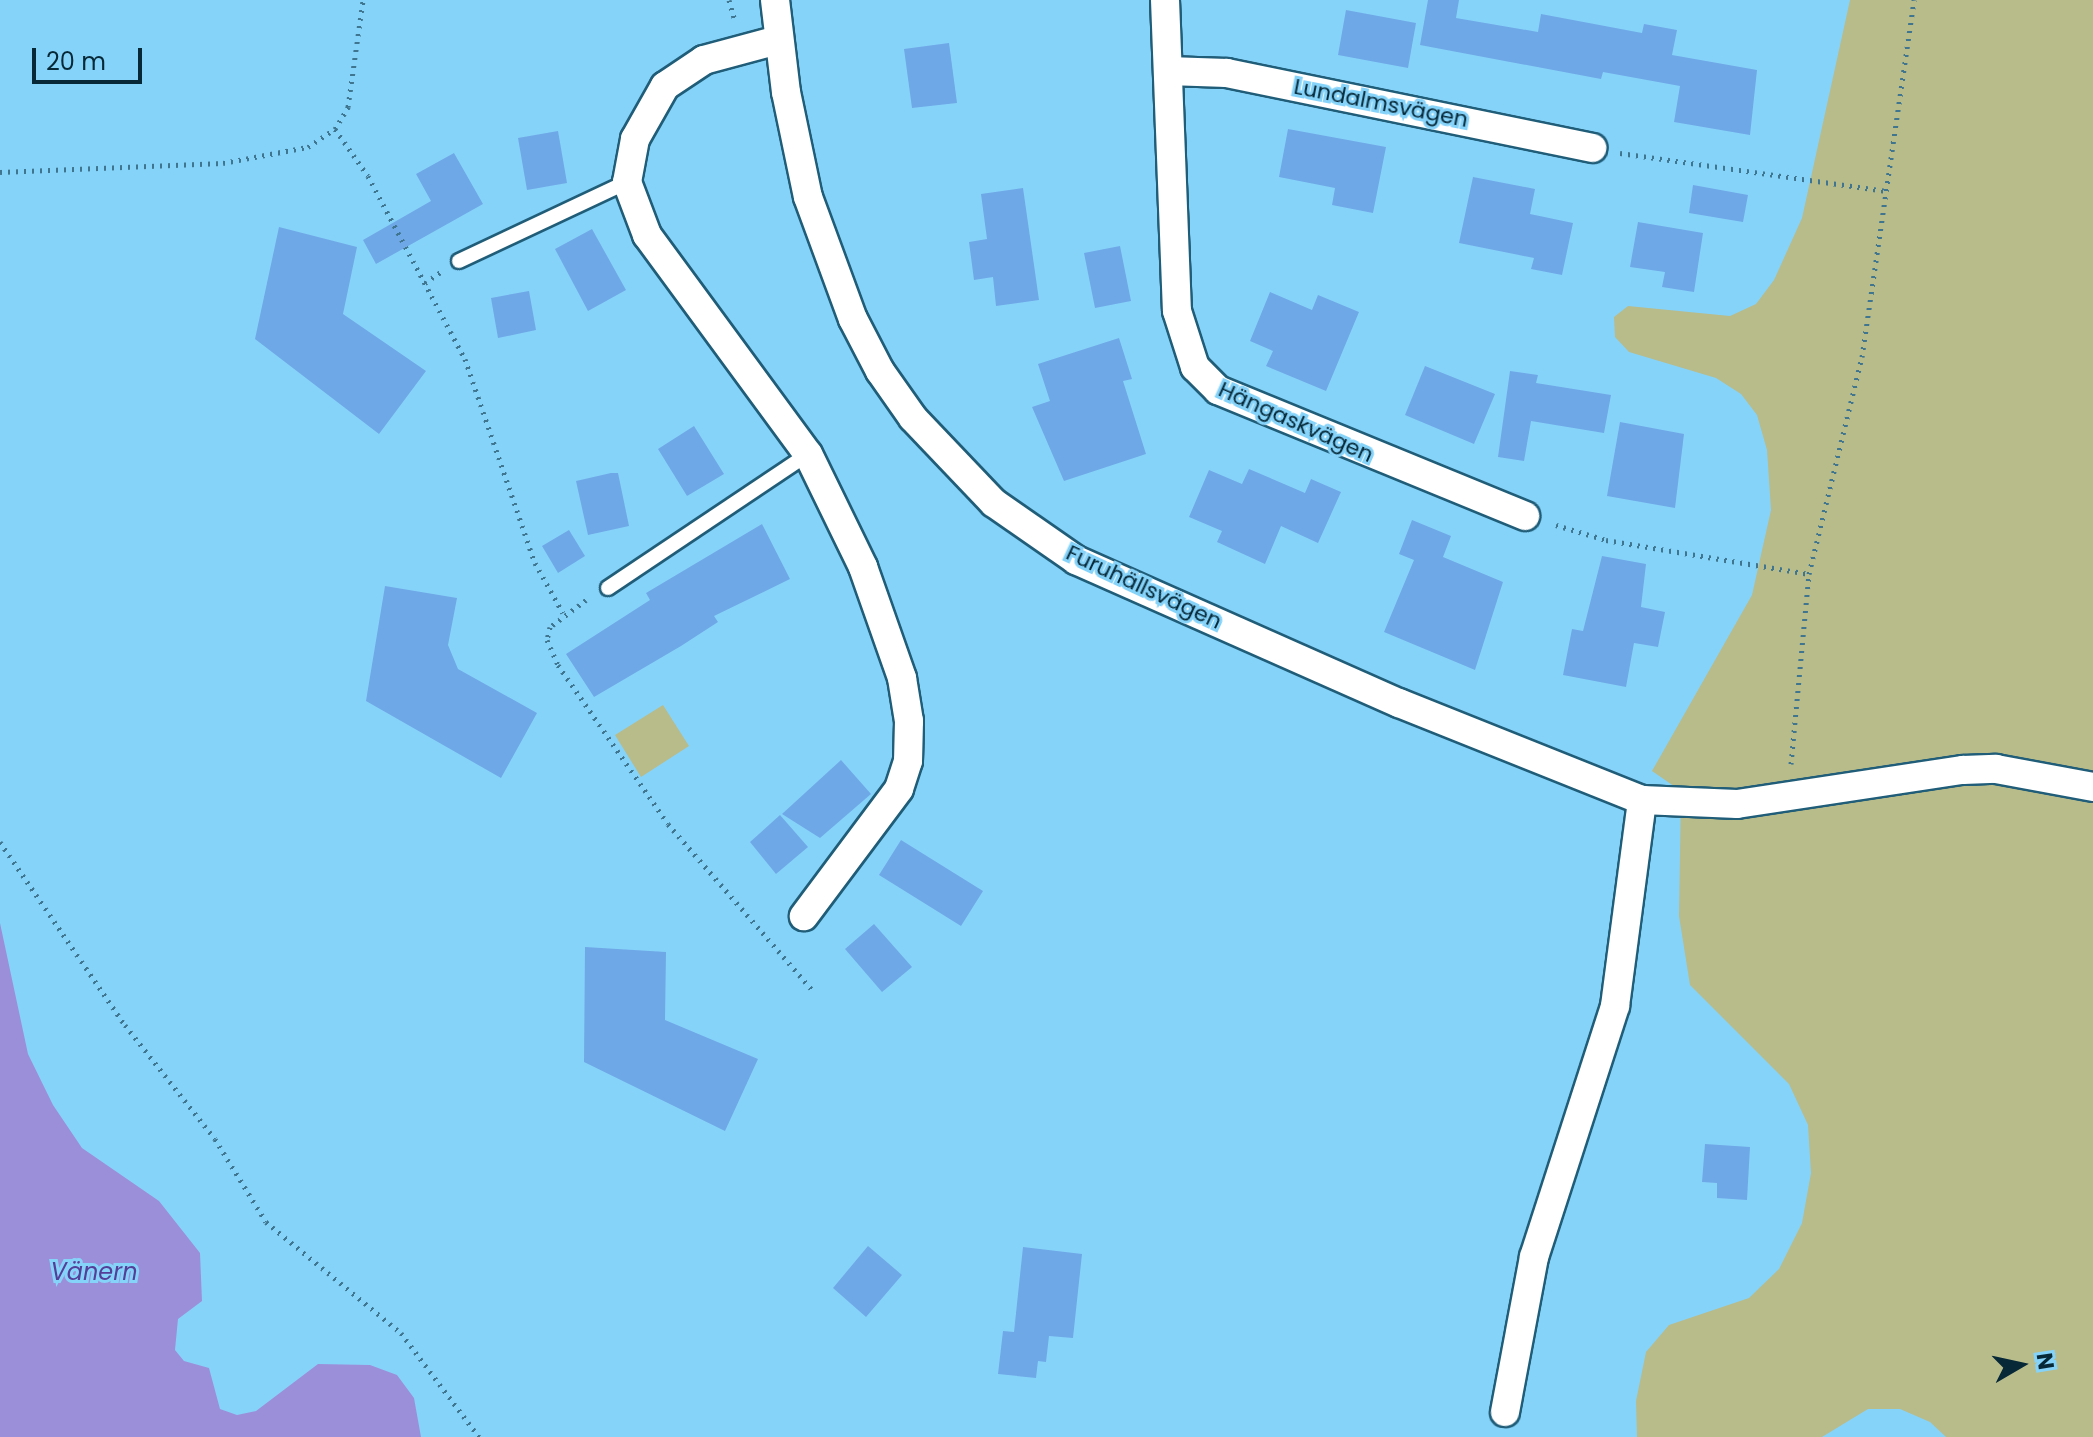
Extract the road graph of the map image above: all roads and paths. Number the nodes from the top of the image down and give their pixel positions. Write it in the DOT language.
graph roads {
  1 [pos="363,0"];
  2 [pos="775,0"];
  3 [pos="1165,0"];
  4 [pos="1914,0"];
  5 [pos="778,40"];
  6 [pos="1168,71"];
  7 [pos="335,129"];
  8 [pos="1592,148"];
  9 [pos="0,172"];
  10 [pos="627,182"];
  11 [pos="1888,191"];
  12 [pos="459,261"];
  13 [pos="808,454"];
  14 [pos="1525,516"];
  15 [pos="1809,574"];
  16 [pos="608,588"];
  17 [pos="563,613"];
  18 [pos="2093,787"];
  19 [pos="1788,798"];
  20 [pos="1642,800"];
  21 [pos="0,842"];
  22 [pos="804,916"];
  23 [pos="814,992"];
  24 [pos="1505,1412"];
  25 [pos="479,1437"];
  1 -- 7 [label="path"];
  2 -- 5 [label="street, Furuhällsvägen"];
  3 -- 6 [label="street, Hängaskvägen"];
  4 -- 11 [label="path"];
  5 -- 10 [label="street"];
  5 -- 20 [label="street, Furuhällsvägen"];
  6 -- 8 [label="street, Lundalmsvägen"];
  6 -- 14 [label="street, Hängaskvägen"];
  7 -- 9 [label="path"];
  7 -- 17 [label="path"];
  8 -- 11 [label="path"];
  10 -- 12 [label="lane"];
  10 -- 13 [label="street"];
  11 -- 15 [label="path"];
  13 -- 16 [label="lane"];
  13 -- 22 [label="street"];
  14 -- 15 [label="path"];
  15 -- 19 [label="path"];
  16 -- 17 [label="path"];
  17 -- 23 [label="path"];
  18 -- 19 [label="street, Furuhällsvägen"];
  19 -- 20 [label="street, Furuhällsvägen"];
  20 -- 24 [label="street"];
  21 -- 25 [label="path"];
}
